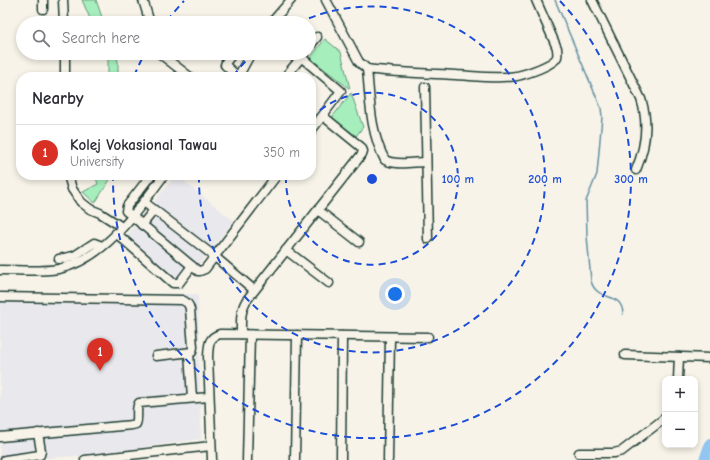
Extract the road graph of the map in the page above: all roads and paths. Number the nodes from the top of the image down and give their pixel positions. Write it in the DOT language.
graph roads {
  1 [pos="43,0"];
  2 [pos="63,0"];
  3 [pos="142,0"];
  4 [pos="291,0"];
  5 [pos="326,0"];
  6 [pos="536,0"];
  7 [pos="592,0"];
  8 [pos="43,9"];
  9 [pos="64,16"];
  10 [pos="148,16"];
  11 [pos="277,16"];
  12 [pos="65,60"];
  13 [pos="169,60"];
  14 [pos="228,60"];
  15 [pos="247,60"];
  16 [pos="299,60"];
  17 [pos="308,60"];
  18 [pos="367,70"];
  19 [pos="65,72"];
  20 [pos="184,72"];
  21 [pos="233,72"];
  22 [pos="241,72"];
  23 [pos="289,72"];
  24 [pos="425,87"];
  25 [pos="323,116"];
  26 [pos="316,125"];
  27 [pos="426,162"];
  28 [pos="636,170"];
  29 [pos="69,180"];
  30 [pos="147,180"];
  31 [pos="160,180"];
  32 [pos="273,180"];
  33 [pos="144,202"];
  34 [pos="154,210"];
  35 [pos="318,210"];
  36 [pos="132,216"];
  37 [pos="142,225"];
  38 [pos="119,230"];
  39 [pos="428,239"];
  40 [pos="359,242"];
  41 [pos="102,246"];
  42 [pos="286,250"];
  43 [pos="214,256"];
  44 [pos="59,259"];
  45 [pos="192,266"];
  46 [pos="0,270"];
  47 [pos="329,283"];
  48 [pos="254,290"];
  49 [pos="0,297"];
  50 [pos="241,334"];
  51 [pos="250,335"];
  52 [pos="298,335"];
  53 [pos="342,336"];
  54 [pos="428,336"];
  55 [pos="390,337"];
  56 [pos="189,353"];
  57 [pos="625,355"];
  58 [pos="156,356"];
  59 [pos="679,357"];
  60 [pos="710,358"];
  61 [pos="678,376"];
  62 [pos="209,397"];
  63 [pos="192,398"];
  64 [pos="662,420"];
  65 [pos="38,433"];
  66 [pos="0,437"];
  67 [pos="211,446"];
  68 [pos="163,451"];
  69 [pos="579,453"];
  70 [pos="5,460"];
  71 [pos="85,460"];
  72 [pos="164,460"];
  73 [pos="212,460"];
  74 [pos="247,460"];
  75 [pos="295,460"];
  76 [pos="341,460"];
  77 [pos="388,460"];
  1 -- 8 [label="street"];
  2 -- 9 [label="street"];
  3 -- 10 [label="street"];
  4 -- 11 [label="street"];
  5 -- 18 [label="street"];
  6 -- 18 [label="street"];
  7 -- 28 [label="street"];
  12 -- 19 [label="street"];
  13 -- 20 [label="street"];
  14 -- 21 [label="street"];
  15 -- 22 [label="street"];
  16 -- 23 [label="street"];
  17 -- 25 [label="street"];
  18 -- 27 [label="street"];
  24 -- 27 [label="street"];
  25 -- 26 [label="street"];
  25 -- 35 [label="street"];
  27 -- 39 [label="street"];
  29 -- 38 [label="street"];
  30 -- 36 [label="street"];
  31 -- 33 [label="street"];
  32 -- 43 [label="street"];
  33 -- 34 [label="street"];
  33 -- 36 [label="street"];
  34 -- 37 [label="street"];
  34 -- 43 [label="street"];
  35 -- 40 [label="street"];
  35 -- 42 [label="street"];
  36 -- 37 [label="street"];
  36 -- 38 [label="street"];
  37 -- 45 [label="street"];
  38 -- 41 [label="street"];
  38 -- 45 [label="street"];
  41 -- 44 [label="street"];
  41 -- 46 [label="street"];
  42 -- 47 [label="street"];
  42 -- 48 [label="street"];
  43 -- 45 [label="street"];
  43 -- 48 [label="street"];
  48 -- 50 [label="street"];
  49 -- 56 [label="street"];
  50 -- 51 [label="street"];
  50 -- 62 [label="street"];
  51 -- 52 [label="street"];
  51 -- 74 [label="street"];
  52 -- 53 [label="street"];
  52 -- 75 [label="street"];
  53 -- 55 [label="street"];
  53 -- 76 [label="street"];
  54 -- 55 [label="street"];
  55 -- 77 [label="street"];
  56 -- 58 [label="street"];
  56 -- 63 [label="street"];
  57 -- 59 [label="street"];
  59 -- 60 [label="street"];
  59 -- 61 [label="street"];
  62 -- 63 [label="street"];
  62 -- 67 [label="street"];
  63 -- 65 [label="street"];
  64 -- 69 [label="street"];
  65 -- 66 [label="street"];
  65 -- 70 [label="street"];
  67 -- 68 [label="street"];
  67 -- 73 [label="street"];
  68 -- 71 [label="street"];
  68 -- 72 [label="street"];
}
